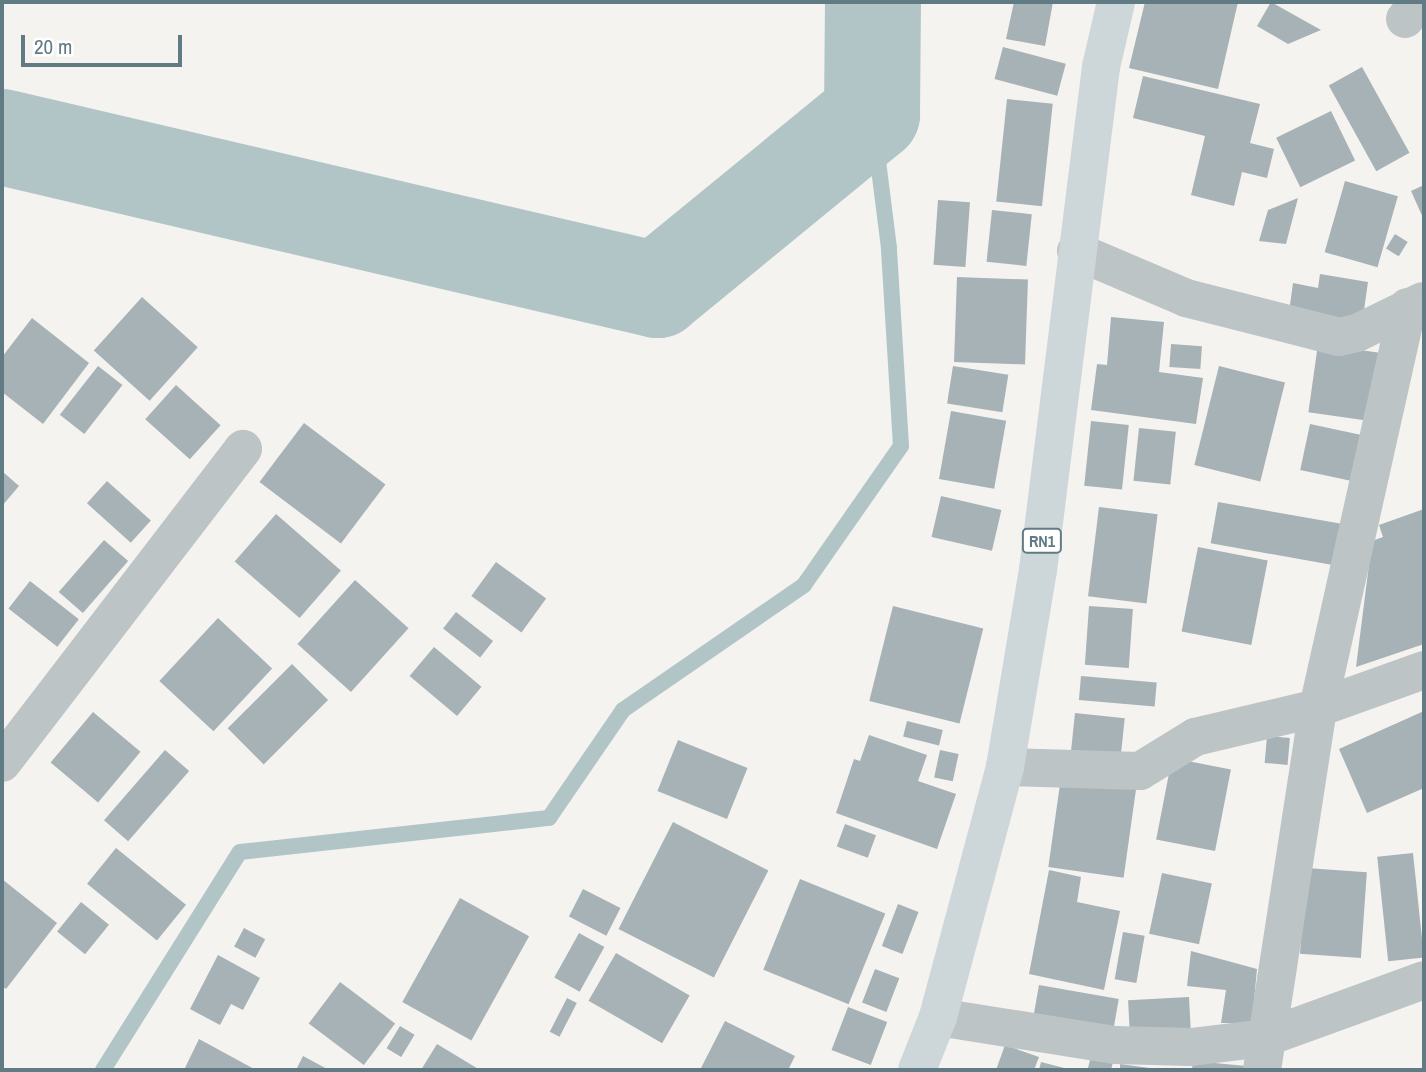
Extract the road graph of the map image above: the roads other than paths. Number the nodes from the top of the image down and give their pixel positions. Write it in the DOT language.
graph roads {
  1 [pos="1116,2"];
  2 [pos="1076,251"];
  3 [pos="1416,304"];
  4 [pos="243,449"];
  5 [pos="1424,670"];
  6 [pos="1318,708"];
  7 [pos="2,763"];
  8 [pos="1005,767"];
  9 [pos="1424,980"];
  10 [pos="938,1017"];
  11 [pos="1264,1054"];
  12 [pos="917,1070"];
  1 -- 2 [label="highway, RN1"];
  2 -- 3 [label="street"];
  2 -- 8 [label="highway, RN1"];
  3 -- 6 [label="street"];
  4 -- 7 [label="street"];
  5 -- 6 [label="street"];
  6 -- 8 [label="street"];
  6 -- 11 [label="street"];
  8 -- 10 [label="highway, RN1"];
  9 -- 11 [label="street"];
  10 -- 11 [label="street"];
  10 -- 12 [label="highway, RN1"];
}
